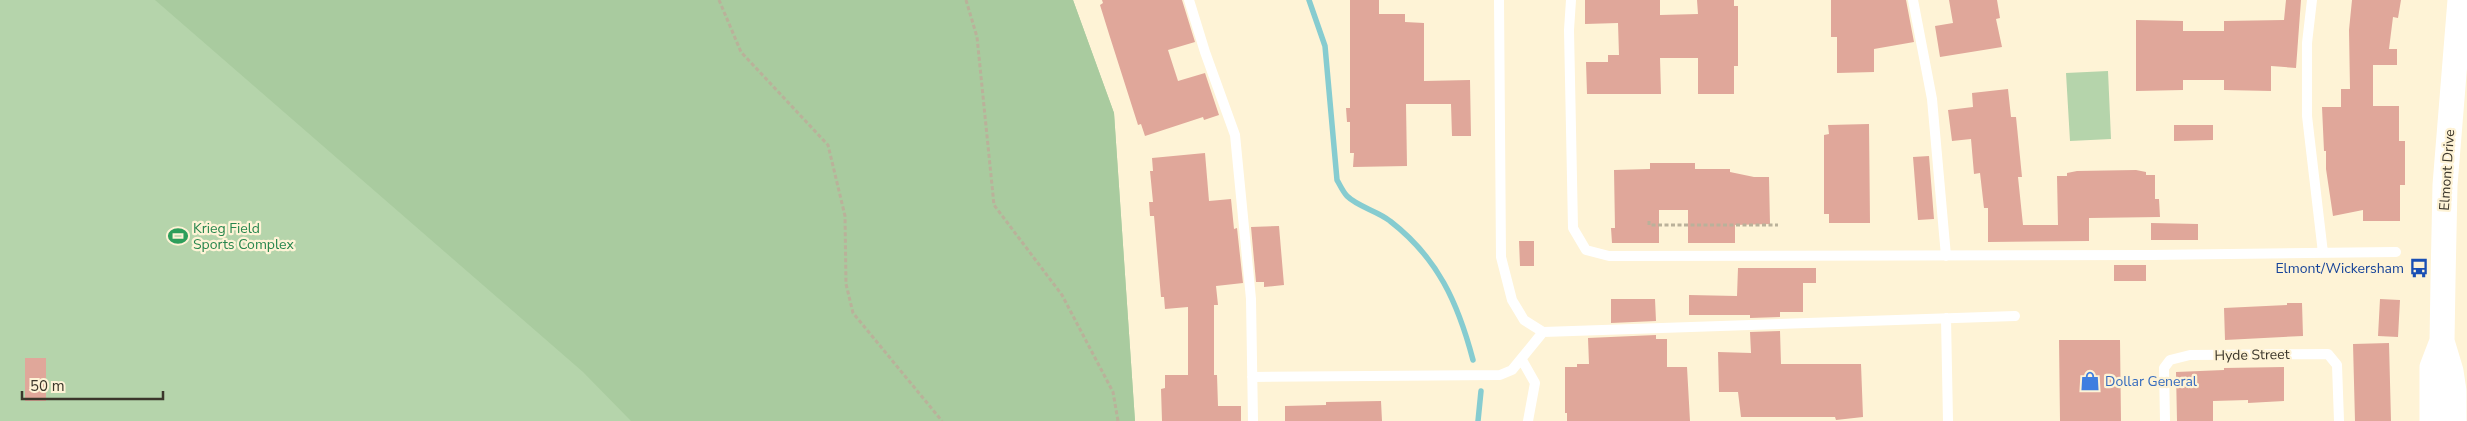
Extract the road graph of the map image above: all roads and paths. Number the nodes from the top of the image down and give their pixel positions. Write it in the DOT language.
graph roads {
  1 [pos="719,0"];
  2 [pos="966,0"];
  3 [pos="1189,0"];
  4 [pos="1499,0"];
  5 [pos="1571,0"];
  6 [pos="1913,0"];
  7 [pos="2312,0"];
  8 [pos="2460,0"];
  9 [pos="1649,221"];
  10 [pos="1778,225"];
  11 [pos="2396,252"];
  12 [pos="2322,253"];
  13 [pos="1946,256"];
  14 [pos="2015,316"];
  15 [pos="1946,318"];
  16 [pos="1543,332"];
  17 [pos="1522,360"];
  18 [pos="1252,377"];
  19 [pos="2443,387"];
  20 [pos="942,421"];
  21 [pos="1118,421"];
  22 [pos="1253,421"];
  23 [pos="1528,421"];
  24 [pos="1948,421"];
  25 [pos="2166,421"];
  26 [pos="2340,421"];
  27 [pos="2432,421"];
  28 [pos="2454,421"];
  1 -- 20 [label="path"];
  2 -- 21 [label="path"];
  3 -- 18 [label="lane"];
  4 -- 16 [label="lane"];
  5 -- 13 [label="lane"];
  6 -- 13 [label="lane"];
  7 -- 12 [label="lane"];
  8 -- 19 [label="street, Elmont Drive"];
  9 -- 10 [label="path"];
  11 -- 12 [label="lane"];
  12 -- 13 [label="lane"];
  14 -- 15 [label="lane"];
  15 -- 16 [label="lane"];
  15 -- 24 [label="lane"];
  16 -- 17 [label="lane"];
  17 -- 18 [label="lane"];
  17 -- 23 [label="lane"];
  18 -- 22 [label="lane"];
  19 -- 27 [label="street, Elmont Drive"];
  19 -- 28 [label="street, Elmont Drive"];
  25 -- 26 [label="lane, Hyde Street"];
}
